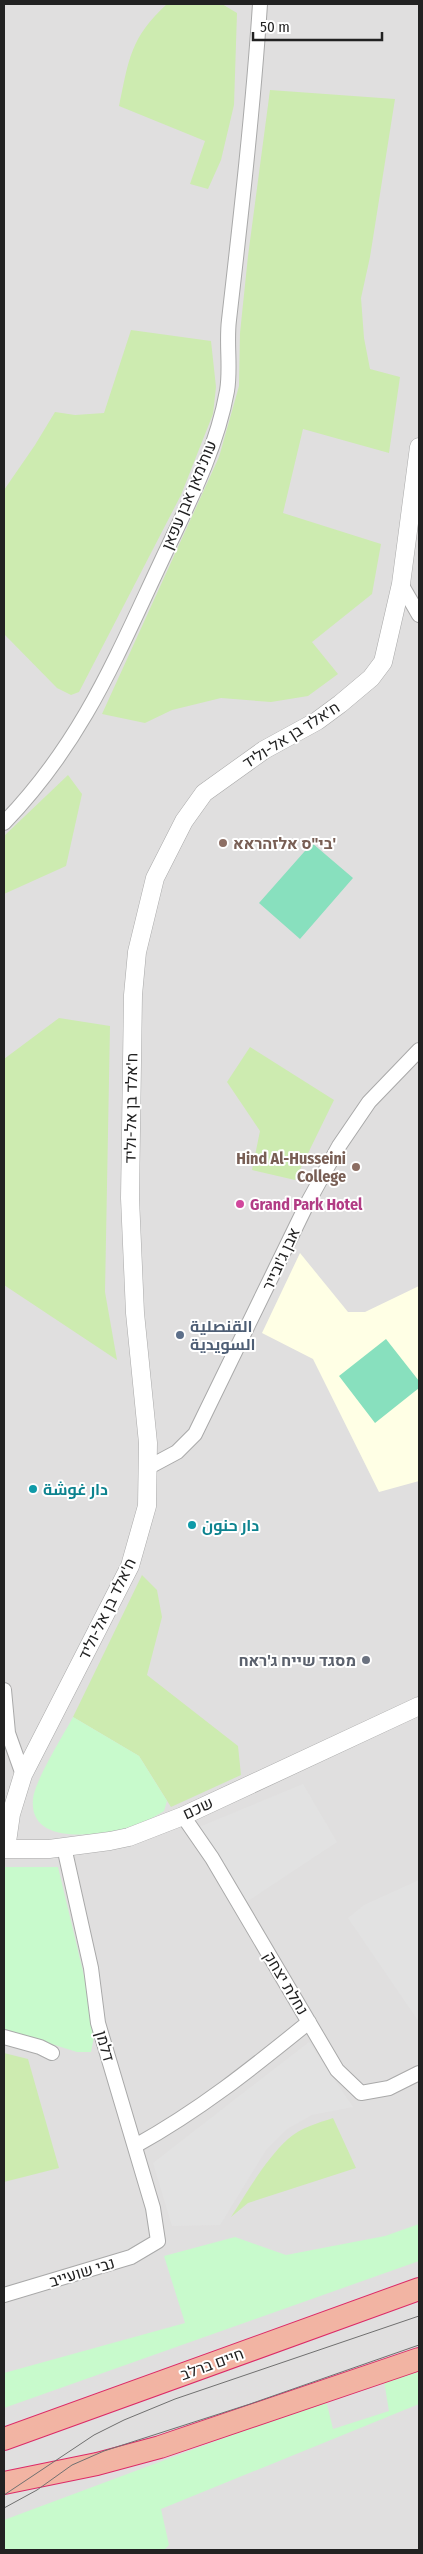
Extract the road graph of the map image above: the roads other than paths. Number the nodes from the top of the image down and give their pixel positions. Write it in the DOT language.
graph roads {
  1 [pos="260,4"];
  2 [pos="419,447"];
  3 [pos="401,584"];
  4 [pos="419,615"];
  5 [pos="4,823"];
  6 [pos="419,1050"];
  7 [pos="149,1467"];
  8 [pos="4,1690"];
  9 [pos="419,1706"];
  10 [pos="419,1718"];
  11 [pos="380,1725"];
  12 [pos="23,1775"];
  13 [pos="183,1816"];
  14 [pos="64,1848"];
  15 [pos="5,1849"];
  16 [pos="309,2022"];
  17 [pos="4,2037"];
  18 [pos="52,2053"];
  19 [pos="419,2073"];
  20 [pos="135,2146"];
  21 [pos="158,2242"];
  22 [pos="419,2289"];
  23 [pos="4,2295"];
  24 [pos="419,2359"];
  25 [pos="4,2440"];
  26 [pos="4,2483"];
  1 -- 5 [label="street, עות'מאן אבן עפאן"];
  2 -- 3 [label="street, ח'אלד בן אל-וליד"];
  3 -- 4 [label="street"];
  3 -- 7 [label="street, ח'אלד בן אל-וליד"];
  6 -- 7 [label="street, אבן ג'ובייר"];
  7 -- 12 [label="street, ח'אלד בן אל-וליד"];
  8 -- 12 [label="street"];
  9 -- 11 [label="street, שכם"];
  10 -- 11 [label="street, שכם"];
  11 -- 13 [label="street, שכם"];
  12 -- 15 [label="street, ח'אלד בן אל-וליד"];
  13 -- 14 [label="street, שכם"];
  13 -- 16 [label="street, נחלת יצחק"];
  14 -- 15 [label="street, שכם"];
  14 -- 20 [label="street, דלמן"];
  16 -- 19 [label="street, נחלת יצחק"];
  16 -- 20 [label="street"];
  17 -- 18 [label="street"];
  20 -- 21 [label="street, דלמן"];
  21 -- 23 [label="street, נבי שועייב"];
  22 -- 25 [label="highway, חיים ברלב"];
  24 -- 26 [label="highway"];
}
